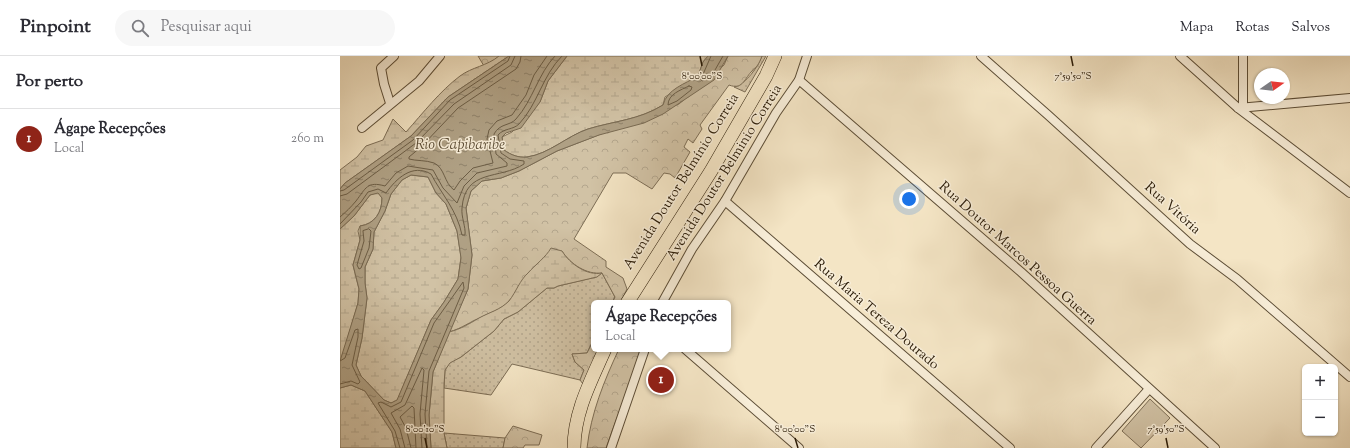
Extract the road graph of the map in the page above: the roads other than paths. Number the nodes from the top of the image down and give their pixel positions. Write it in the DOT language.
graph roads {
  1 [pos="440,56"];
  2 [pos="775,56"];
  3 [pos="807,56"];
  4 [pos="980,56"];
  5 [pos="1180,56"];
  6 [pos="1243,56"];
  7 [pos="388,58"];
  8 [pos="799,80"];
  9 [pos="1350,98"];
  10 [pos="390,103"];
  11 [pos="1240,108"];
  12 [pos="362,128"];
  13 [pos="1348,190"];
  14 [pos="725,201"];
  15 [pos="629,300"];
  16 [pos="664,300"];
  17 [pos="604,352"];
  18 [pos="644,352"];
  19 [pos="688,352"];
  20 [pos="1350,377"];
  21 [pos="1149,389"];
  22 [pos="574,448"];
  23 [pos="611,448"];
  24 [pos="799,448"];
  25 [pos="1010,448"];
  26 [pos="1096,448"];
  27 [pos="1215,448"];
  1 -- 10 [label="street"];
  2 -- 15 [label="main road, Avenida Doutor Belmínio Correia"];
  3 -- 8 [label="street, Avenida Doutor Belminio Correia"];
  4 -- 20 [label="street, Rua Vitória"];
  5 -- 11 [label="street"];
  6 -- 11 [label="street"];
  7 -- 10 [label="street"];
  8 -- 14 [label="street, Avenida Doutor Belminio Correia"];
  8 -- 21 [label="street, Rua Doutor Marcos Pessoa Guerra"];
  9 -- 11 [label="street"];
  10 -- 12 [label="street"];
  11 -- 13 [label="street"];
  14 -- 16 [label="street, Avenida Doutor Belminio Correia"];
  14 -- 25 [label="street, Rua Maria Tereza Dourado"];
  17 -- 22 [label="main road"];
  18 -- 23 [label="street"];
  19 -- 24 [label="street"];
  21 -- 26 [label="street"];
  21 -- 27 [label="street, Rua Doutor Marcos Pessoa Guerra"];
}
